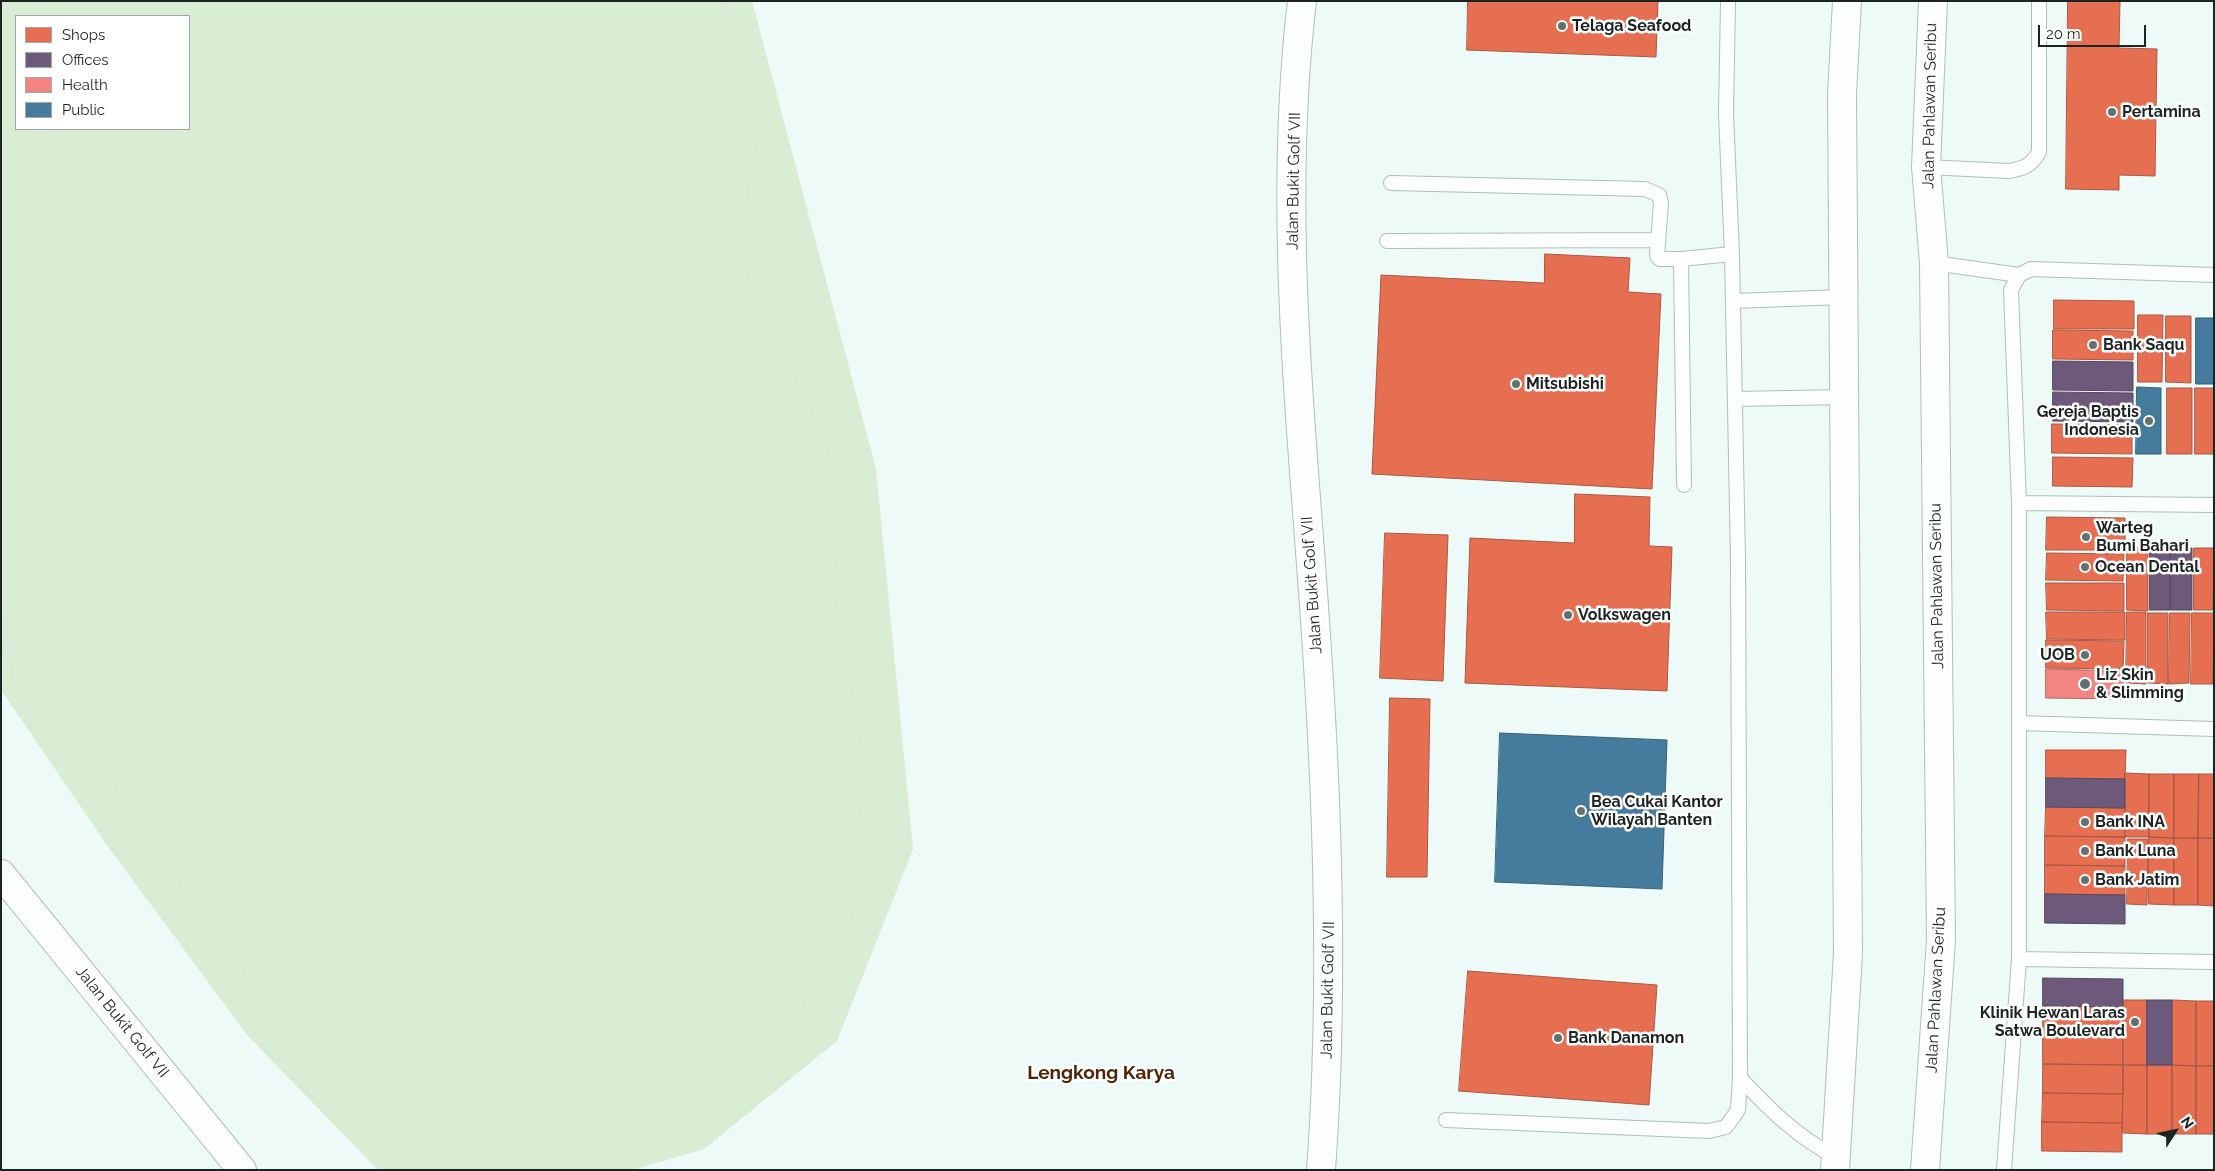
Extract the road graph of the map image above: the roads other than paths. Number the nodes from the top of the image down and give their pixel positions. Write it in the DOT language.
graph roads {
  1 [pos="1302,1"];
  2 [pos="1728,1"];
  3 [pos="1847,1"];
  4 [pos="1932,1"];
  5 [pos="2039,1"];
  6 [pos="1926,167"];
  7 [pos="1391,183"];
  8 [pos="1658,240"];
  9 [pos="1387,241"];
  10 [pos="1732,254"];
  11 [pos="1681,259"];
  12 [pos="1934,262"];
  13 [pos="2214,274"];
  14 [pos="2019,275"];
  15 [pos="1843,297"];
  16 [pos="1733,301"];
  17 [pos="1844,396"];
  18 [pos="1735,399"];
  19 [pos="1684,485"];
  20 [pos="2019,503"];
  21 [pos="2214,505"];
  22 [pos="2018,723"];
  23 [pos="2214,729"];
  24 [pos="1,874"];
  25 [pos="2018,959"];
  26 [pos="2214,962"];
  27 [pos="1740,1078"];
  28 [pos="1446,1120"];
  29 [pos="1836,1164"];
  30 [pos="242,1170"];
  31 [pos="1322,1170"];
  32 [pos="1925,1170"];
  33 [pos="2004,1170"];
  1 -- 31 [label="main road, Jalan Bukit Golf VII"];
  2 -- 10 [label="lane"];
  3 -- 15 [label="main road"];
  4 -- 6 [label="main road, Jalan Pahlawan Seribu"];
  5 -- 6 [label="lane"];
  6 -- 12 [label="main road, Jalan Pahlawan Seribu"];
  7 -- 8 [label="lane"];
  8 -- 9 [label="lane"];
  8 -- 11 [label="lane"];
  10 -- 11 [label="lane"];
  10 -- 16 [label="lane"];
  11 -- 19 [label="lane"];
  12 -- 14 [label="lane"];
  12 -- 32 [label="main road, Jalan Pahlawan Seribu"];
  13 -- 14 [label="lane"];
  14 -- 20 [label="lane"];
  15 -- 16 [label="lane"];
  15 -- 17 [label="main road"];
  16 -- 18 [label="lane"];
  17 -- 18 [label="lane"];
  17 -- 29 [label="main road"];
  18 -- 27 [label="lane"];
  20 -- 21 [label="lane"];
  20 -- 22 [label="lane"];
  22 -- 23 [label="lane"];
  22 -- 25 [label="lane"];
  24 -- 30 [label="main road, Jalan Bukit Golf VII"];
  25 -- 26 [label="lane"];
  25 -- 33 [label="lane"];
  27 -- 28 [label="lane"];
  27 -- 29 [label="lane"];
}
